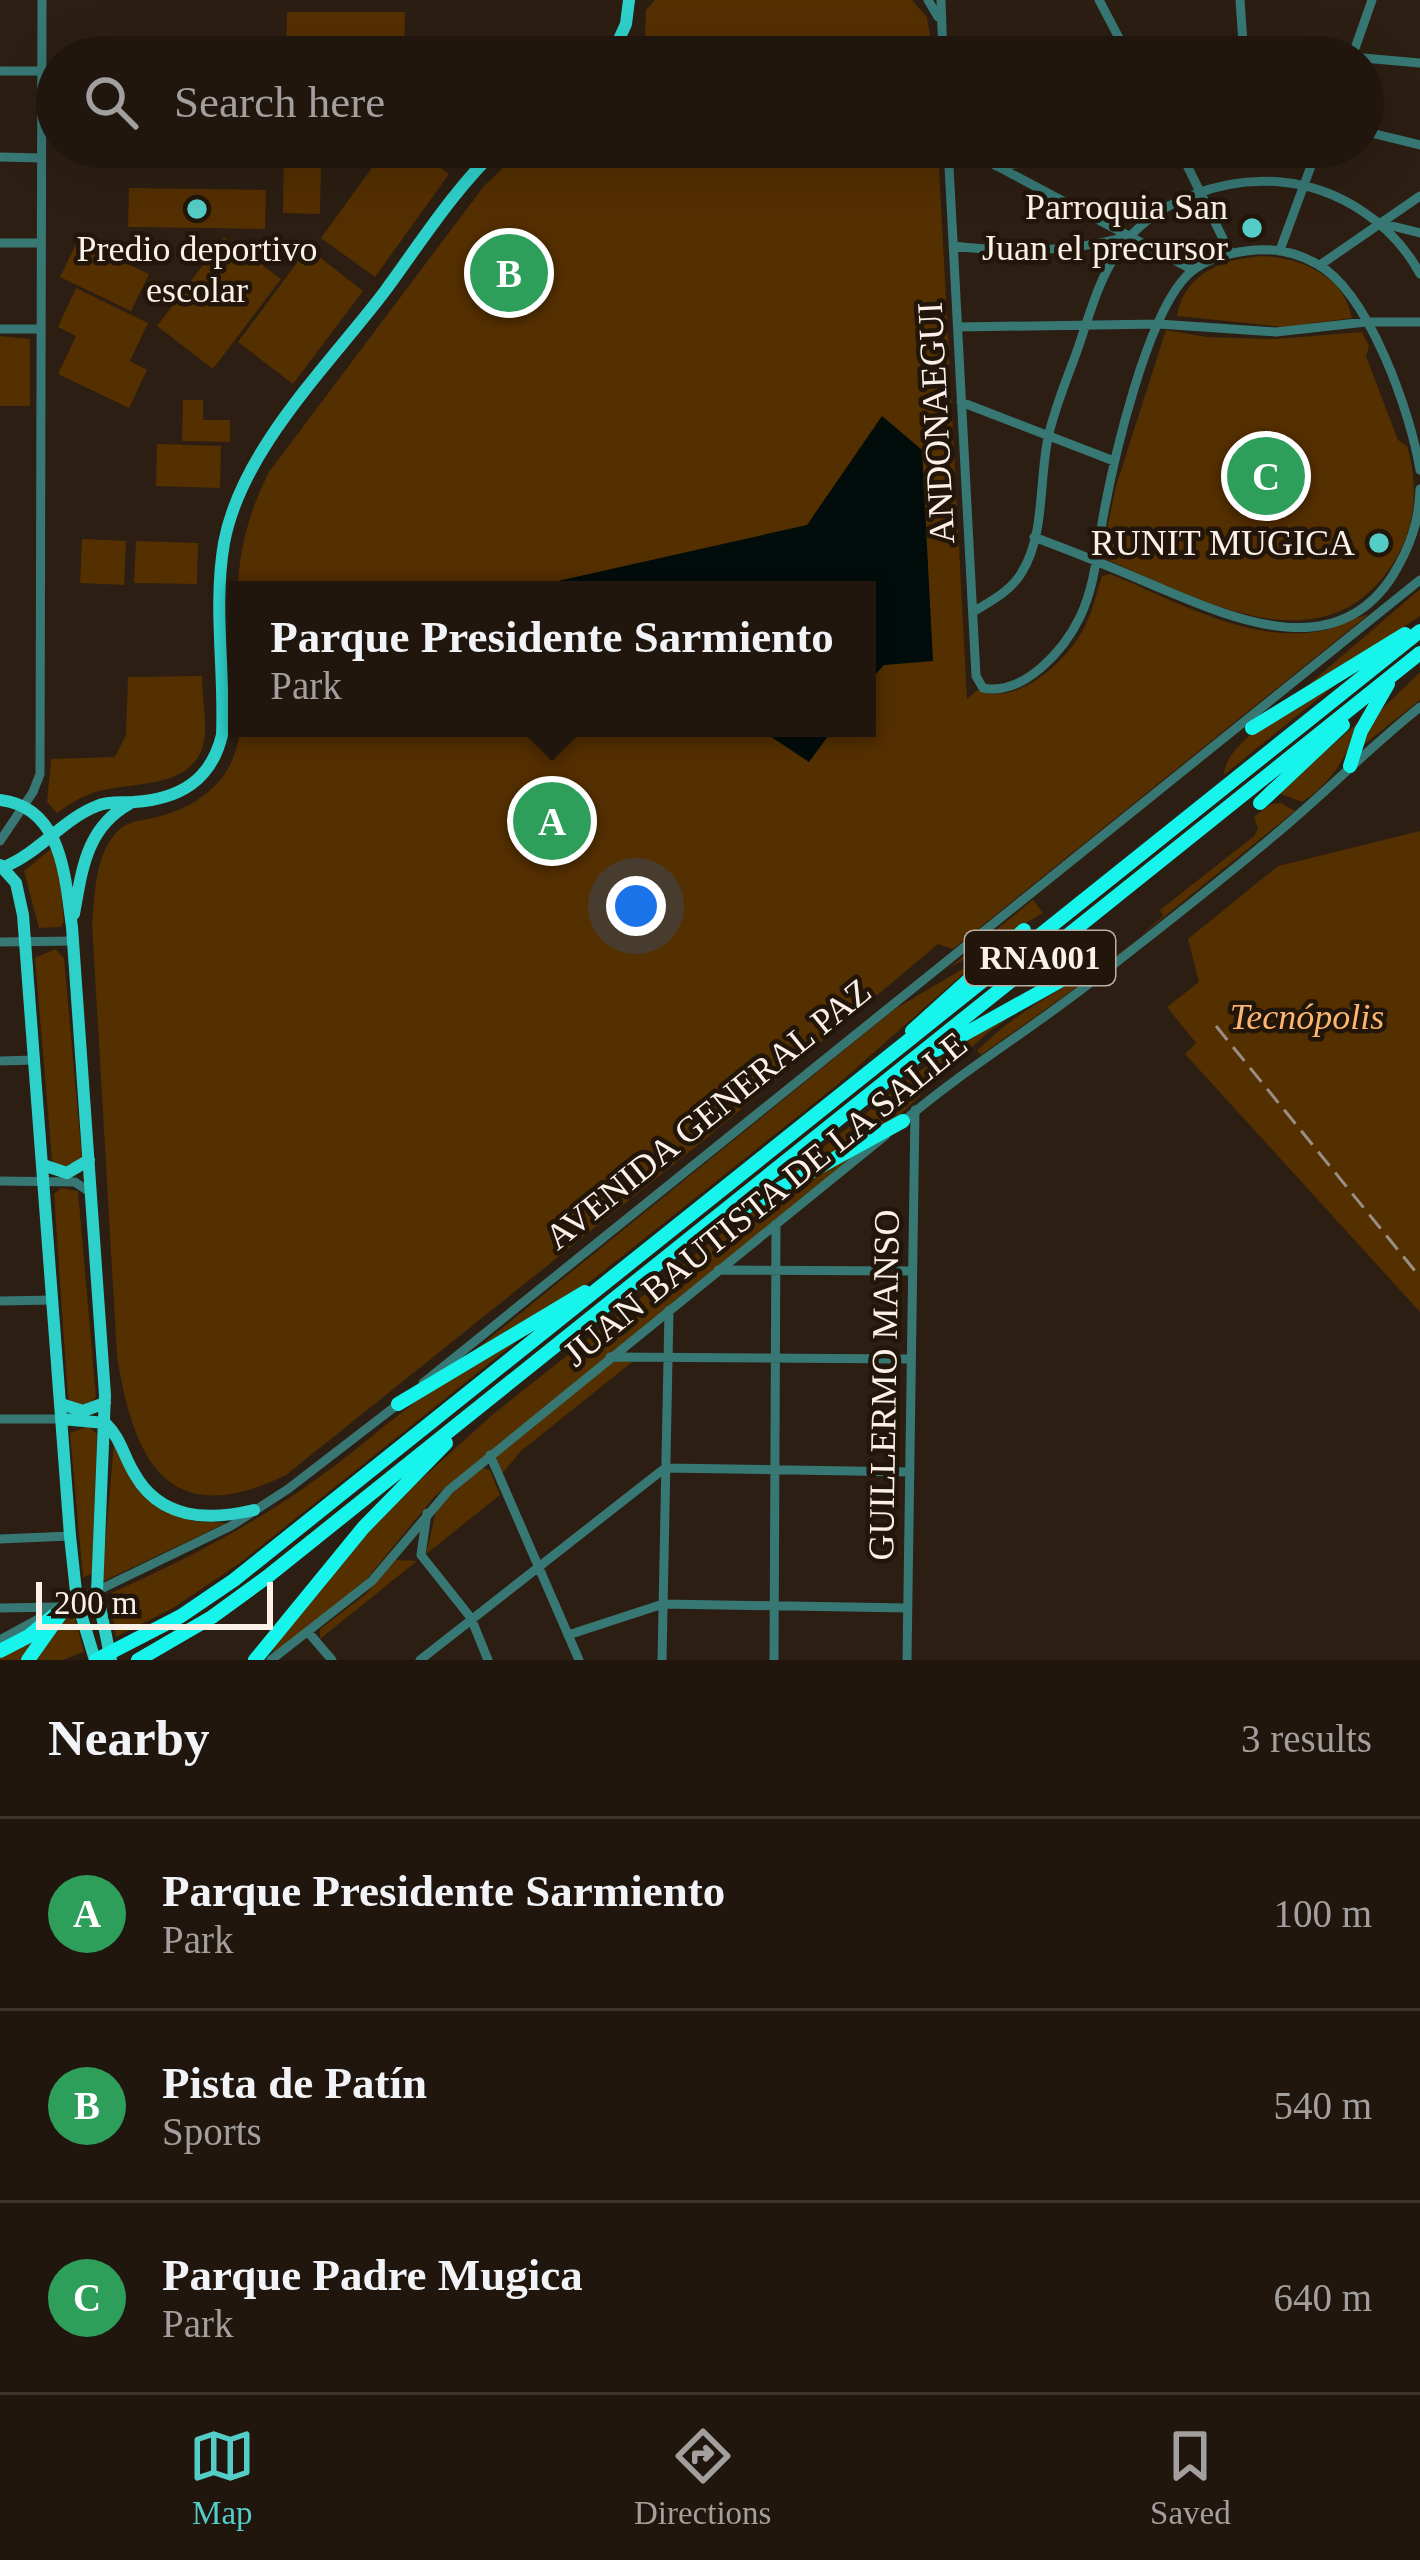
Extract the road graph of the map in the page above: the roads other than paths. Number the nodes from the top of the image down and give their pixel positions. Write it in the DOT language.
graph roads {
  1 [pos="43,0"];
  2 [pos="629,0"];
  3 [pos="928,0"];
  4 [pos="940,0"];
  5 [pos="1099,0"];
  6 [pos="1240,0"];
  7 [pos="1372,0"];
  8 [pos="940,22"];
  9 [pos="42,36"];
  10 [pos="621,36"];
  11 [pos="941,36"];
  12 [pos="1118,36"];
  13 [pos="1242,36"];
  14 [pos="1362,36"];
  15 [pos="1384,60"];
  16 [pos="1420,63"];
  17 [pos="0,71"];
  18 [pos="36,71"];
  19 [pos="1384,136"];
  20 [pos="1420,145"];
  21 [pos="0,158"];
  22 [pos="36,158"];
  23 [pos="40,168"];
  24 [pos="480,168"];
  25 [pos="949,168"];
  26 [pos="999,168"];
  27 [pos="1190,168"];
  28 [pos="1310,168"];
  29 [pos="1304,184"];
  30 [pos="1202,190"];
  31 [pos="1420,196"];
  32 [pos="1380,224"];
  33 [pos="1420,233"];
  34 [pos="1130,236"];
  35 [pos="0,243"];
  36 [pos="40,243"];
  37 [pos="953,246"];
  38 [pos="1280,250"];
  39 [pos="1230,253"];
  40 [pos="1320,266"];
  41 [pos="1193,270"];
  42 [pos="1420,274"];
  43 [pos="1366,322"];
  44 [pos="1420,322"];
  45 [pos="1159,324"];
  46 [pos="1086,325"];
  47 [pos="958,327"];
  48 [pos="0,329"];
  49 [pos="39,329"];
  50 [pos="962,402"];
  51 [pos="1048,436"];
  52 [pos="1416,438"];
  53 [pos="1114,461"];
  54 [pos="1420,470"];
  55 [pos="1420,489"];
  56 [pos="1034,537"];
  57 [pos="1098,562"];
  58 [pos="1420,580"];
  59 [pos="1379,595"];
  60 [pos="1388,606"];
  61 [pos="973,612"];
  62 [pos="1420,628"];
  63 [pos="1420,653"];
  64 [pos="1394,674"];
  65 [pos="1420,706"];
  66 [pos="1420,719"];
  67 [pos="1252,728"];
  68 [pos="1393,729"];
  69 [pos="1349,766"];
  70 [pos="0,800"];
  71 [pos="131,803"];
  72 [pos="1260,803"];
  73 [pos="23,807"];
  74 [pos="53,837"];
  75 [pos="0,843"];
  76 [pos="2,866"];
  77 [pos="1024,930"];
  78 [pos="72,934"];
  79 [pos="26,940"];
  80 [pos="0,942"];
  81 [pos="1069,976"];
  82 [pos="889,1057"];
  83 [pos="34,1060"];
  84 [pos="0,1061"];
  85 [pos="905,1066"];
  86 [pos="909,1115"];
  87 [pos="89,1160"];
  88 [pos="43,1166"];
  89 [pos="0,1181"];
  90 [pos="44,1181"];
  91 [pos="91,1193"];
  92 [pos="776,1224"];
  93 [pos="686,1242"];
  94 [pos="718,1270"];
  95 [pos="778,1270"];
  96 [pos="911,1270"];
  97 [pos="611,1280"];
  98 [pos="52,1300"];
  99 [pos="0,1301"];
  100 [pos="668,1310"];
  101 [pos="608,1357"];
  102 [pos="668,1357"];
  103 [pos="777,1358"];
  104 [pos="910,1359"];
  105 [pos="492,1397"];
  106 [pos="105,1403"];
  107 [pos="61,1404"];
  108 [pos="398,1404"];
  109 [pos="0,1419"];
  110 [pos="62,1419"];
  111 [pos="105,1423"];
  112 [pos="490,1455"];
  113 [pos="665,1468"];
  114 [pos="776,1469"];
  115 [pos="910,1472"];
  116 [pos="254,1510"];
  117 [pos="427,1512"];
  118 [pos="70,1537"];
  119 [pos="0,1539"];
  120 [pos="393,1555"];
  121 [pos="421,1555"];
  122 [pos="538,1564"];
  123 [pos="97,1592"];
  124 [pos="71,1604"];
  125 [pos="663,1604"];
  126 [pos="774,1607"];
  127 [pos="0,1608"];
  128 [pos="908,1608"];
  129 [pos="471,1618"];
  130 [pos="308,1632"];
  131 [pos="568,1635"];
  132 [pos="0,1640"];
  133 [pos="0,1652"];
  134 [pos="99,1655"];
  135 [pos="28,1660"];
  136 [pos="141,1660"];
  137 [pos="255,1660"];
  138 [pos="271,1660"];
  139 [pos="332,1660"];
  140 [pos="420,1660"];
  141 [pos="488,1660"];
  142 [pos="579,1660"];
  143 [pos="662,1660"];
  144 [pos="774,1660"];
  145 [pos="908,1660"];
  1 -- 9 [label="street"];
  2 -- 10 [label="main road"];
  3 -- 8 [label="street"];
  4 -- 8 [label="street"];
  5 -- 12 [label="street"];
  6 -- 13 [label="street"];
  7 -- 14 [label="street"];
  8 -- 11 [label="street"];
  15 -- 16 [label="street"];
  17 -- 18 [label="street"];
  19 -- 20 [label="street"];
  21 -- 22 [label="street"];
  23 -- 36 [label="street"];
  24 -- 71 [label="main road"];
  25 -- 37 [label="street, ANDONAEGUI"];
  26 -- 34 [label="street"];
  27 -- 30 [label="street"];
  28 -- 29 [label="street"];
  29 -- 30 [label="street"];
  29 -- 32 [label="street"];
  29 -- 38 [label="street"];
  30 -- 34 [label="street"];
  30 -- 39 [label="street"];
  31 -- 32 [label="street"];
  32 -- 33 [label="street"];
  32 -- 40 [label="street"];
  32 -- 42 [label="street"];
  34 -- 37 [label="street"];
  34 -- 41 [label="street"];
  34 -- 46 [label="street"];
  35 -- 36 [label="street"];
  36 -- 49 [label="street"];
  37 -- 47 [label="street, ANDONAEGUI"];
  38 -- 39 [label="street"];
  38 -- 40 [label="street"];
  39 -- 41 [label="street"];
  40 -- 43 [label="street"];
  41 -- 45 [label="street"];
  43 -- 44 [label="street"];
  43 -- 45 [label="street"];
  43 -- 52 [label="street"];
  45 -- 46 [label="street"];
  45 -- 53 [label="street"];
  46 -- 47 [label="street"];
  46 -- 51 [label="street"];
  47 -- 50 [label="street, ANDONAEGUI"];
  48 -- 49 [label="street"];
  49 -- 73 [label="street"];
  50 -- 51 [label="street"];
  50 -- 61 [label="street, ANDONAEGUI"];
  51 -- 53 [label="street"];
  51 -- 56 [label="street"];
  52 -- 54 [label="street"];
  53 -- 57 [label="street"];
  55 -- 59 [label="street"];
  56 -- 57 [label="street"];
  56 -- 61 [label="street"];
  57 -- 59 [label="street"];
  57 -- 61 [label="street, ANDONAEGUI"];
  58 -- 60 [label="street, AVENIDA GENERAL PAZ"];
  59 -- 60 [label="street"];
  60 -- 108 [label="street, AVENIDA GENERAL PAZ"];
  62 -- 67 [label="highway"];
  62 -- 82 [label="highway, AVENIDA GENERAL PAZ / RNA001"];
  63 -- 64 [label="highway, RNA001"];
  64 -- 69 [label="highway"];
  64 -- 72 [label="highway"];
  64 -- 85 [label="highway, RNA001"];
  65 -- 68 [label="street, JUAN BAUTISTA DE LA SALLE"];
  66 -- 68 [label="street"];
  68 -- 69 [label="street, JUAN BAUTISTA DE LA SALLE"];
  69 -- 86 [label="street, JUAN BAUTISTA DE LA SALLE"];
  70 -- 73 [label="main road"];
  71 -- 74 [label="main road"];
  71 -- 78 [label="main road"];
  73 -- 74 [label="main road"];
  73 -- 75 [label="street"];
  74 -- 76 [label="main road"];
  74 -- 78 [label="main road"];
  75 -- 76 [label="street"];
  76 -- 79 [label="main road"];
  77 -- 82 [label="highway"];
  78 -- 79 [label="street"];
  78 -- 87 [label="main road"];
  79 -- 80 [label="street"];
  79 -- 83 [label="main road"];
  81 -- 85 [label="highway"];
  82 -- 97 [label="highway, AVENIDA GENERAL PAZ / RNA001"];
  83 -- 84 [label="street"];
  83 -- 88 [label="main road"];
  85 -- 93 [label="highway, RNA001"];
  86 -- 92 [label="street, JUAN BAUTISTA DE LA SALLE"];
  86 -- 93 [label="highway"];
  86 -- 96 [label="street, GUILLERMO MANSO"];
  87 -- 88 [label="main road"];
  87 -- 91 [label="main road"];
  88 -- 90 [label="main road"];
  89 -- 90 [label="street"];
  90 -- 91 [label="street"];
  90 -- 98 [label="main road"];
  91 -- 106 [label="main road"];
  92 -- 94 [label="street, JUAN BAUTISTA DE LA SALLE"];
  92 -- 95 [label="street"];
  93 -- 105 [label="highway, RNA001"];
  94 -- 95 [label="street"];
  94 -- 100 [label="street, JUAN BAUTISTA DE LA SALLE"];
  95 -- 96 [label="street"];
  95 -- 103 [label="street"];
  96 -- 104 [label="street, GUILLERMO MANSO"];
  97 -- 108 [label="highway"];
  97 -- 134 [label="highway, AVENIDA GENERAL PAZ / RNA001"];
  98 -- 99 [label="street"];
  98 -- 107 [label="main road"];
  100 -- 101 [label="street, JUAN BAUTISTA DE LA SALLE"];
  100 -- 102 [label="street"];
  101 -- 102 [label="street"];
  101 -- 112 [label="street, JUAN BAUTISTA DE LA SALLE"];
  102 -- 103 [label="street"];
  102 -- 113 [label="street"];
  103 -- 104 [label="street"];
  103 -- 114 [label="street"];
  104 -- 115 [label="street, GUILLERMO MANSO"];
  105 -- 136 [label="highway, RNA001"];
  105 -- 137 [label="highway"];
  106 -- 107 [label="main road"];
  106 -- 111 [label="main road"];
  107 -- 110 [label="main road"];
  108 -- 116 [label="street, AVENIDA GENERAL PAZ"];
  109 -- 110 [label="street"];
  110 -- 111 [label="main road"];
  110 -- 118 [label="main road"];
  111 -- 116 [label="main road"];
  111 -- 123 [label="main road"];
  112 -- 117 [label="street, JUAN BAUTISTA DE LA SALLE"];
  112 -- 122 [label="street"];
  113 -- 114 [label="street"];
  113 -- 122 [label="street"];
  113 -- 125 [label="street"];
  114 -- 115 [label="street"];
  114 -- 126 [label="street"];
  115 -- 128 [label="street, GUILLERMO MANSO"];
  116 -- 123 [label="street, AVENIDA GENERAL PAZ"];
  117 -- 120 [label="street, JUAN BAUTISTA DE LA SALLE"];
  117 -- 121 [label="street"];
  118 -- 119 [label="street"];
  118 -- 124 [label="main road"];
  120 -- 121 [label="street"];
  120 -- 130 [label="street, JUAN BAUTISTA DE LA SALLE"];
  121 -- 129 [label="street"];
  122 -- 129 [label="street"];
  122 -- 131 [label="street"];
  123 -- 124 [label="street, AVENIDA GENERAL PAZ"];
  123 -- 134 [label="main road"];
  124 -- 127 [label="street"];
  124 -- 132 [label="street, AVENIDA GENERAL PAZ"];
  124 -- 133 [label="highway"];
  124 -- 134 [label="main road"];
  124 -- 135 [label="highway"];
  125 -- 126 [label="street"];
  125 -- 131 [label="street"];
  125 -- 143 [label="street"];
  126 -- 128 [label="street"];
  126 -- 144 [label="street"];
  128 -- 145 [label="street, GUILLERMO MANSO"];
  129 -- 140 [label="street"];
  129 -- 141 [label="street"];
  130 -- 138 [label="street, JUAN BAUTISTA DE LA SALLE"];
  130 -- 139 [label="street"];
  131 -- 142 [label="street"];
}
